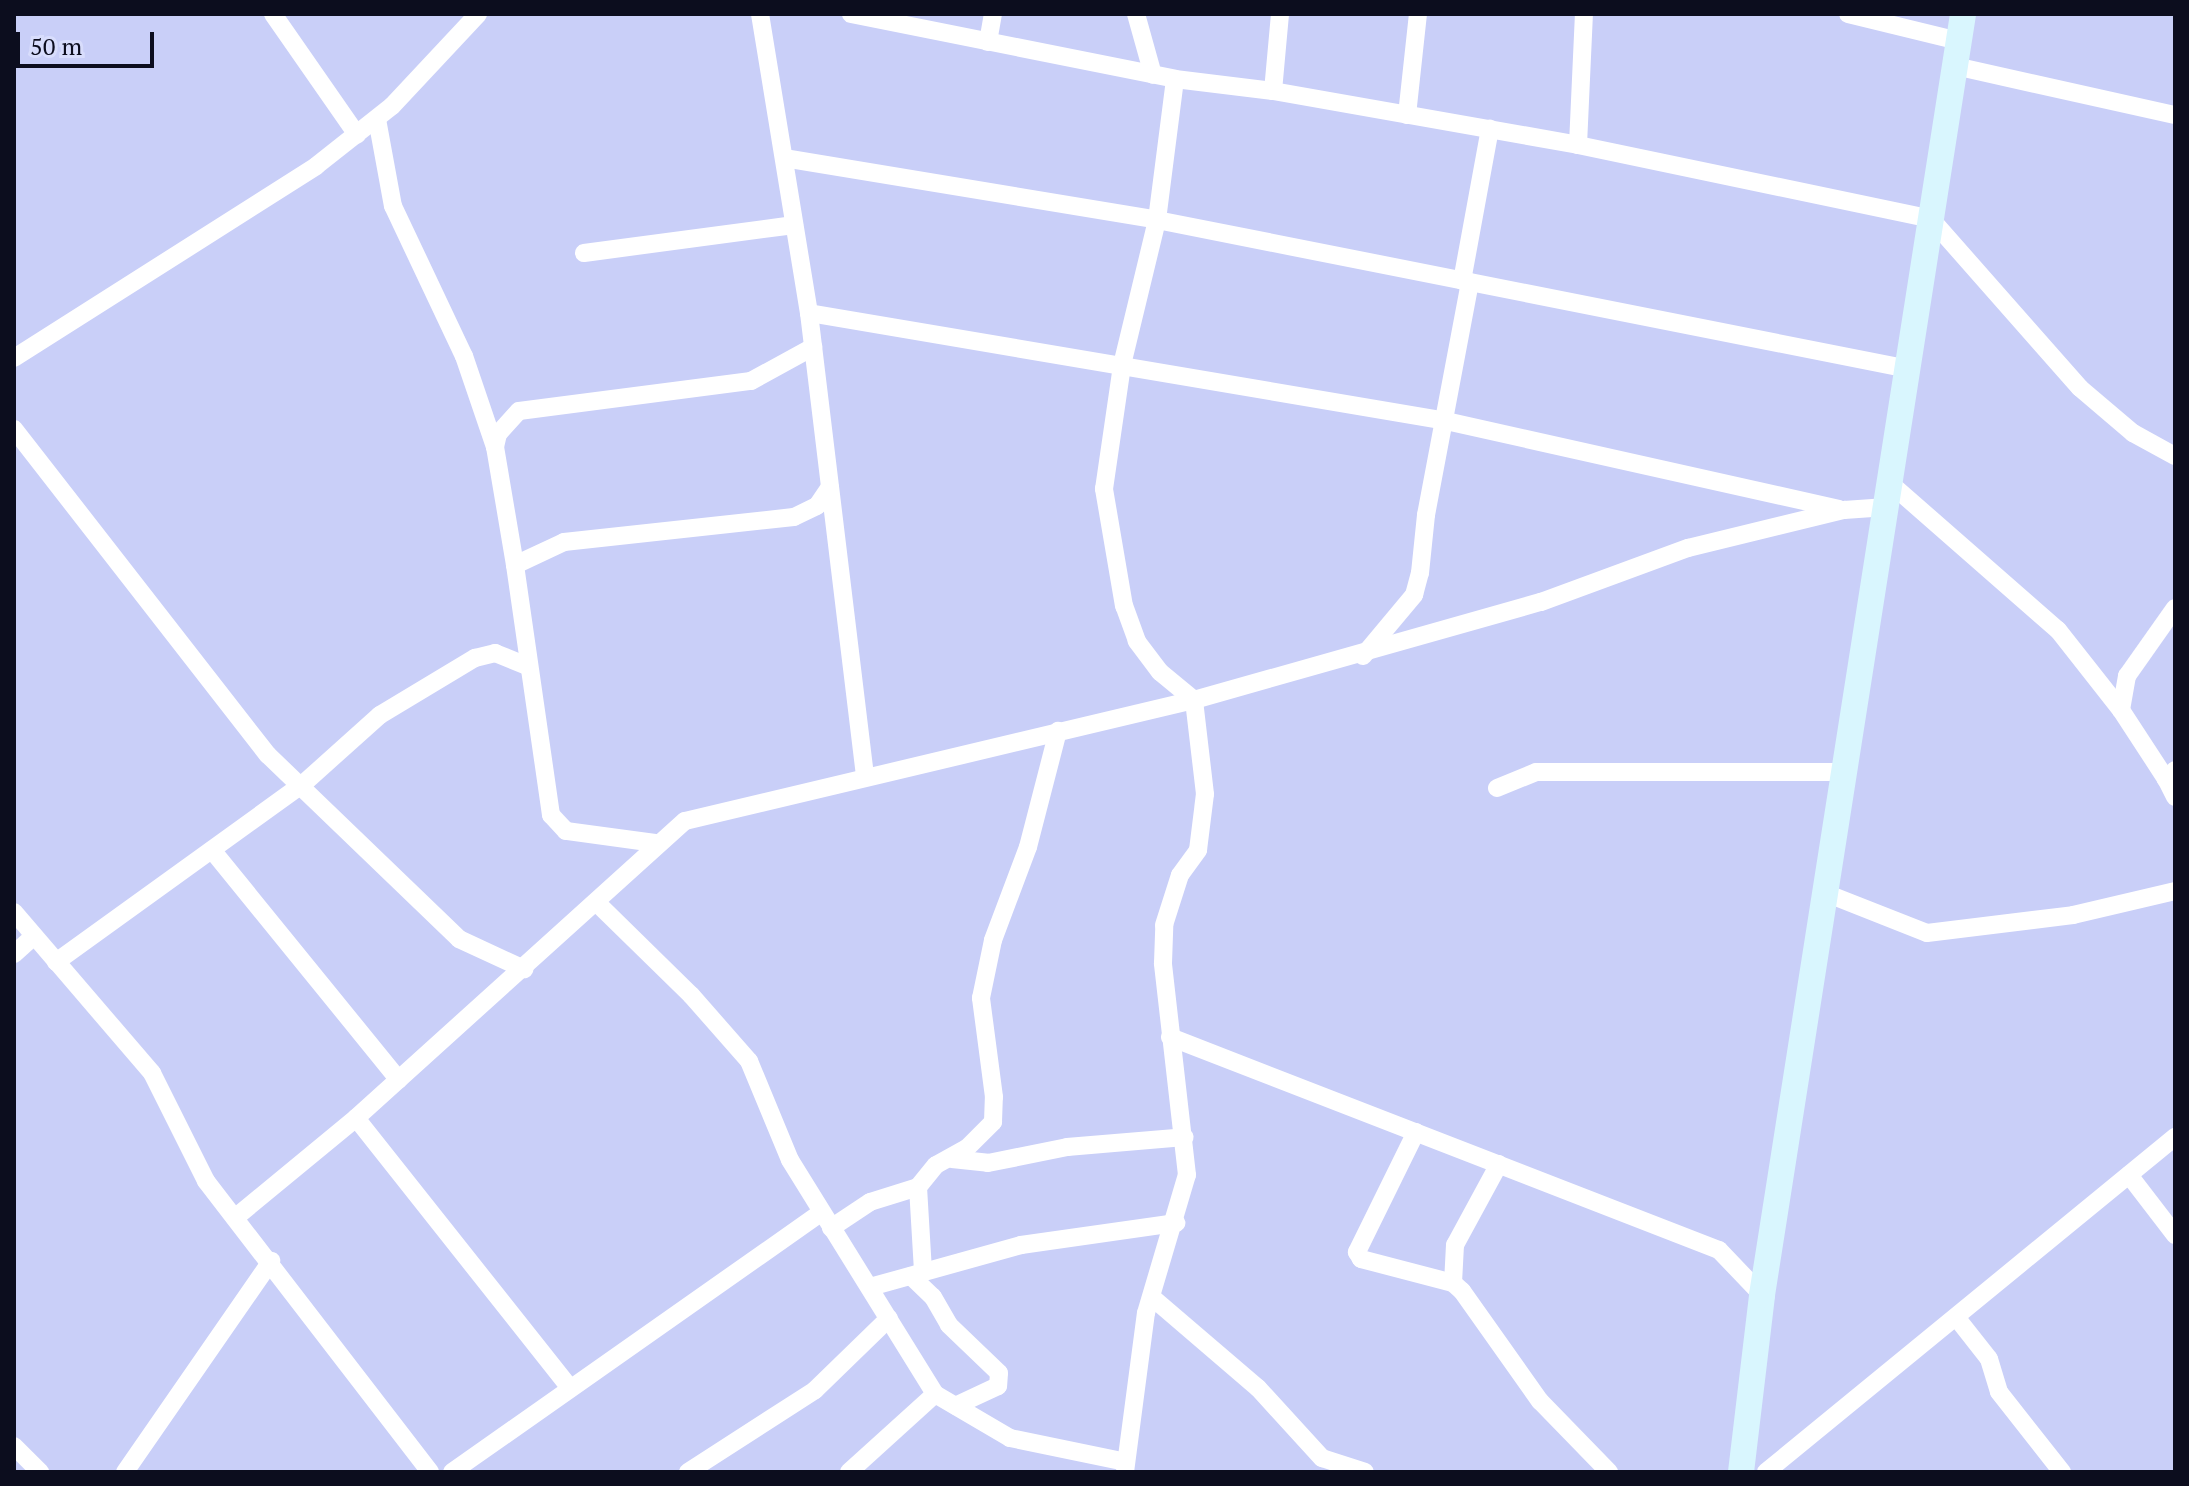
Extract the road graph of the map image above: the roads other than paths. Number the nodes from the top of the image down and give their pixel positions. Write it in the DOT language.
graph roads {
  1 [pos="273,14"];
  2 [pos="478,14"];
  3 [pos="760,14"];
  4 [pos="851,14"];
  5 [pos="993,14"];
  6 [pos="1136,14"];
  7 [pos="1280,14"];
  8 [pos="1418,14"];
  9 [pos="1584,14"];
  10 [pos="1848,14"];
  11 [pos="1963,14"];
  12 [pos="988,42"];
  13 [pos="1957,54"];
  14 [pos="1153,75"];
  15 [pos="1175,79"];
  16 [pos="1273,91"];
  17 [pos="1407,115"];
  18 [pos="2175,115"];
  19 [pos="377,119"];
  20 [pos="1490,129"];
  21 [pos="357,135"];
  22 [pos="1578,145"];
  23 [pos="784,158"];
  24 [pos="1931,219"];
  25 [pos="1157,220"];
  26 [pos="794,225"];
  27 [pos="584,253"];
  28 [pos="1466,281"];
  29 [pos="809,313"];
  30 [pos="813,347"];
  31 [pos="14,358"];
  32 [pos="1122,365"];
  33 [pos="1909,369"];
  34 [pos="1446,421"];
  35 [pos="14,429"];
  36 [pos="495,447"];
  37 [pos="2175,456"];
  38 [pos="830,487"];
  39 [pos="1889,496"];
  40 [pos="1844,510"];
  41 [pos="515,565"];
  42 [pos="2175,608"];
  43 [pos="521,629"];
  44 [pos="495,653"];
  45 [pos="1363,656"];
  46 [pos="528,666"];
  47 [pos="1194,700"];
  48 [pos="2121,710"];
  49 [pos="1058,731"];
  50 [pos="1847,772"];
  51 [pos="2170,774"];
  52 [pos="865,776"];
  53 [pos="303,784"];
  54 [pos="1497,788"];
  55 [pos="2175,797"];
  56 [pos="655,843"];
  57 [pos="212,850"];
  58 [pos="2175,891"];
  59 [pos="1828,894"];
  60 [pos="597,903"];
  61 [pos="14,912"];
  62 [pos="33,937"];
  63 [pos="14,954"];
  64 [pos="56,962"];
  65 [pos="524,969"];
  66 [pos="1170,1037"];
  67 [pos="399,1080"];
  68 [pos="356,1118"];
  69 [pos="1416,1132"];
  70 [pos="1185,1137"];
  71 [pos="2175,1137"];
  72 [pos="952,1159"];
  73 [pos="1499,1164"];
  74 [pos="2129,1175"];
  75 [pos="918,1187"];
  76 [pos="236,1217"];
  77 [pos="826,1220"];
  78 [pos="1176,1223"];
  79 [pos="2175,1235"];
  80 [pos="271,1261"];
  81 [pos="917,1274"];
  82 [pos="1453,1283"];
  83 [pos="870,1287"];
  84 [pos="1762,1295"];
  85 [pos="1154,1299"];
  86 [pos="1956,1317"];
  87 [pos="889,1318"];
  88 [pos="570,1388"];
  89 [pos="935,1394"];
  90 [pos="955,1406"];
  91 [pos="14,1446"];
  92 [pos="1126,1467"];
  93 [pos="40,1472"];
  94 [pos="125,1472"];
  95 [pos="430,1472"];
  96 [pos="452,1472"];
  97 [pos="688,1472"];
  98 [pos="849,1472"];
  99 [pos="1365,1472"];
  100 [pos="1609,1472"];
  101 [pos="1741,1472"];
  102 [pos="1766,1472"];
  103 [pos="2062,1472"];
  1 -- 21 [label="street"];
  2 -- 19 [label="street"];
  3 -- 23 [label="street"];
  4 -- 12 [label="street"];
  5 -- 12 [label="street"];
  6 -- 14 [label="street"];
  7 -- 16 [label="street"];
  8 -- 17 [label="street"];
  9 -- 22 [label="street"];
  10 -- 13 [label="street"];
  11 -- 13 [label="street"];
  12 -- 14 [label="street"];
  13 -- 18 [label="street"];
  13 -- 24 [label="street"];
  14 -- 15 [label="street"];
  15 -- 16 [label="street"];
  15 -- 25 [label="street"];
  16 -- 17 [label="street"];
  17 -- 20 [label="street"];
  19 -- 21 [label="street"];
  19 -- 36 [label="street"];
  20 -- 22 [label="street"];
  20 -- 28 [label="street"];
  21 -- 31 [label="street"];
  22 -- 24 [label="street"];
  23 -- 25 [label="street"];
  23 -- 26 [label="street"];
  24 -- 33 [label="street"];
  24 -- 37 [label="street"];
  25 -- 28 [label="street"];
  25 -- 32 [label="street"];
  26 -- 27 [label="street"];
  26 -- 29 [label="street"];
  28 -- 33 [label="street"];
  28 -- 34 [label="street"];
  29 -- 30 [label="street"];
  29 -- 32 [label="street"];
  30 -- 36 [label="street"];
  30 -- 38 [label="street"];
  32 -- 34 [label="street"];
  32 -- 47 [label="street"];
  33 -- 39 [label="street"];
  34 -- 40 [label="street"];
  34 -- 45 [label="street"];
  35 -- 53 [label="street"];
  36 -- 41 [label="street"];
  38 -- 41 [label="street"];
  38 -- 52 [label="street"];
  39 -- 40 [label="street"];
  39 -- 48 [label="street"];
  39 -- 50 [label="street"];
  40 -- 45 [label="street"];
  41 -- 43 [label="street"];
  42 -- 48 [label="street"];
  43 -- 44 [label="street"];
  43 -- 46 [label="street"];
  44 -- 46 [label="street"];
  44 -- 53 [label="street"];
  45 -- 47 [label="street"];
  46 -- 56 [label="street"];
  47 -- 49 [label="street"];
  47 -- 66 [label="street"];
  48 -- 51 [label="street"];
  49 -- 52 [label="street"];
  49 -- 72 [label="street"];
  50 -- 54 [label="street"];
  50 -- 59 [label="street"];
  51 -- 55 [label="street"];
  52 -- 56 [label="street"];
  53 -- 57 [label="street"];
  53 -- 65 [label="street"];
  56 -- 60 [label="street"];
  57 -- 64 [label="street"];
  57 -- 67 [label="street"];
  58 -- 59 [label="street"];
  59 -- 84 [label="street"];
  60 -- 65 [label="street"];
  60 -- 77 [label="street"];
  61 -- 62 [label="street"];
  62 -- 63 [label="street"];
  62 -- 64 [label="street"];
  64 -- 76 [label="street"];
  65 -- 67 [label="street"];
  66 -- 69 [label="street"];
  66 -- 70 [label="street"];
  67 -- 68 [label="street"];
  68 -- 76 [label="street"];
  68 -- 88 [label="street"];
  69 -- 73 [label="street"];
  69 -- 82 [label="street"];
  70 -- 72 [label="street"];
  70 -- 78 [label="street"];
  71 -- 74 [label="street"];
  72 -- 75 [label="street"];
  73 -- 82 [label="street"];
  73 -- 84 [label="street"];
  74 -- 79 [label="street"];
  74 -- 86 [label="street"];
  75 -- 77 [label="street"];
  75 -- 81 [label="street"];
  76 -- 80 [label="street"];
  77 -- 83 [label="street"];
  77 -- 88 [label="street"];
  78 -- 81 [label="street"];
  78 -- 85 [label="street"];
  80 -- 94 [label="street"];
  80 -- 95 [label="street"];
  81 -- 83 [label="street"];
  81 -- 90 [label="street"];
  82 -- 100 [label="street"];
  83 -- 87 [label="street"];
  84 -- 101 [label="street"];
  85 -- 92 [label="street"];
  85 -- 99 [label="street"];
  86 -- 102 [label="street"];
  86 -- 103 [label="street"];
  87 -- 89 [label="street"];
  87 -- 97 [label="street"];
  88 -- 96 [label="street"];
  89 -- 90 [label="street"];
  89 -- 98 [label="street"];
  90 -- 92 [label="street"];
  91 -- 93 [label="street"];
}
